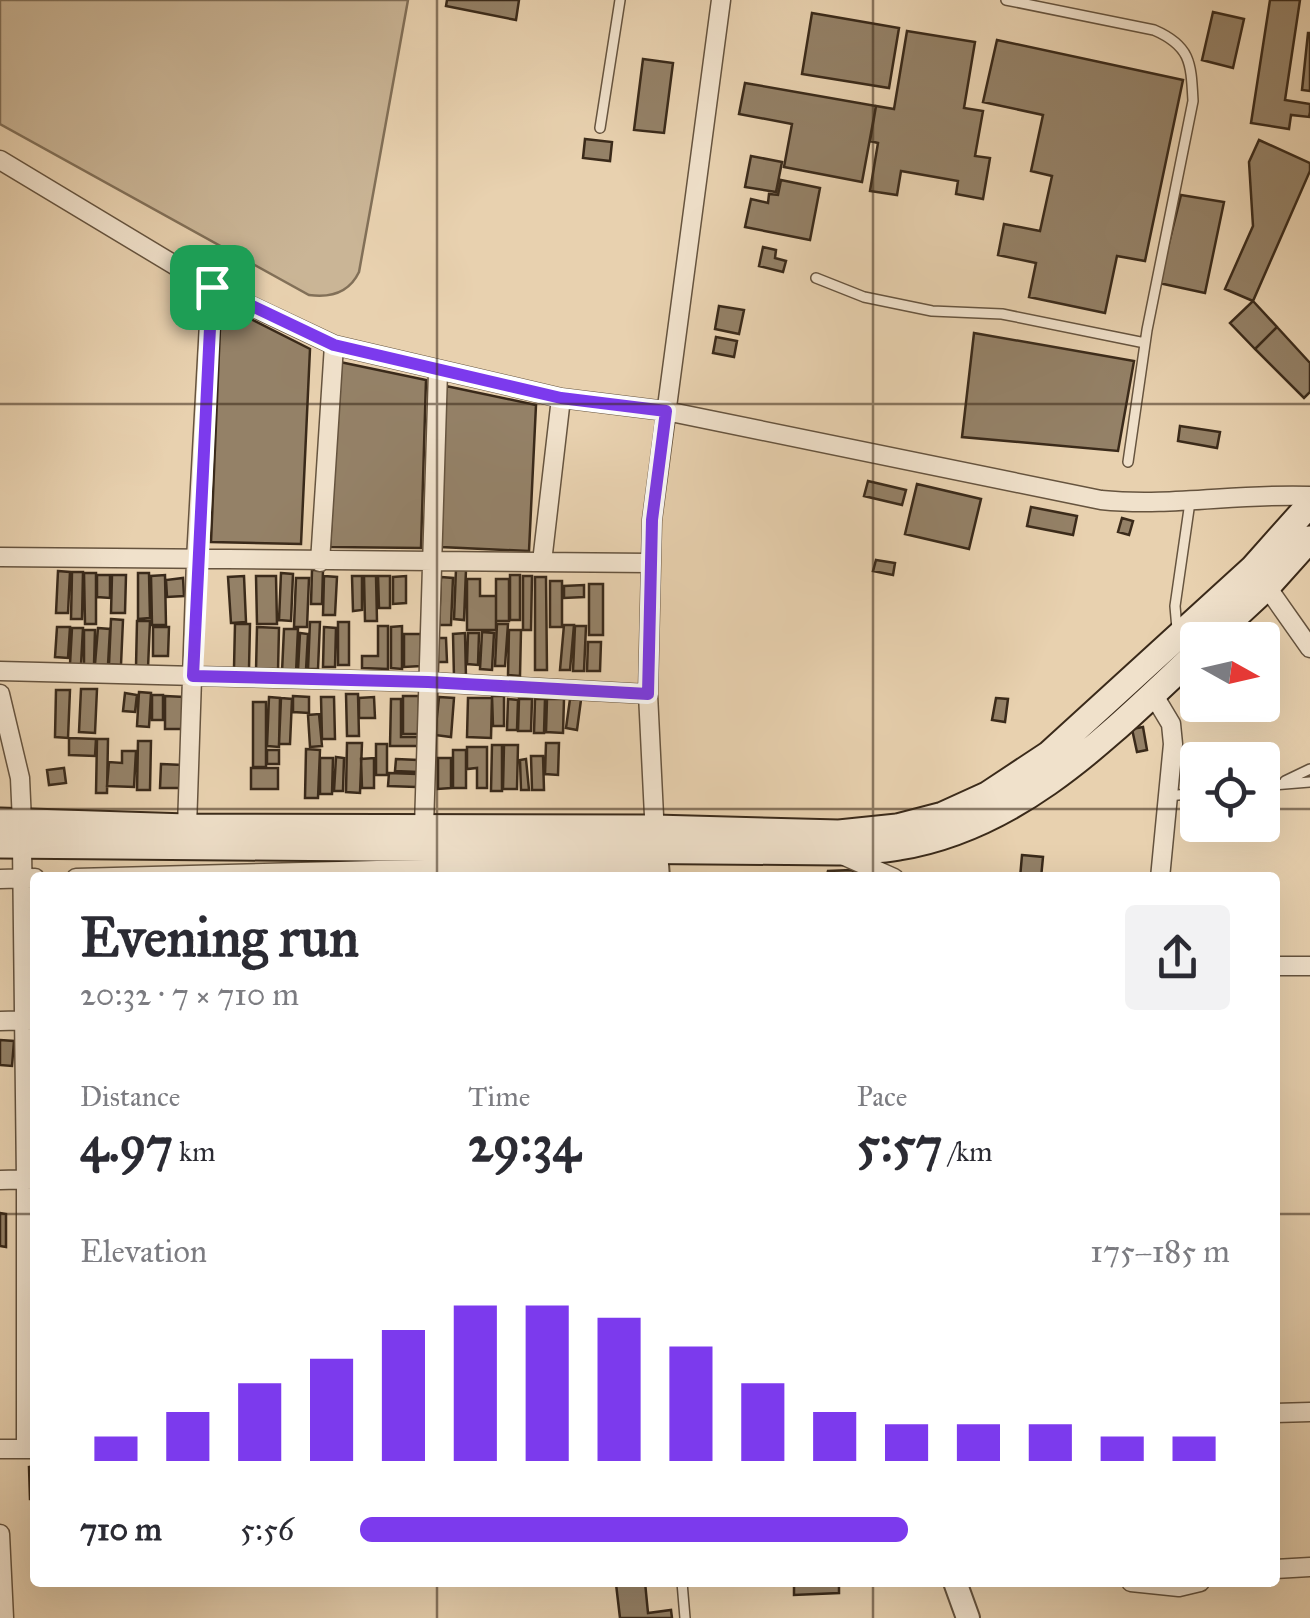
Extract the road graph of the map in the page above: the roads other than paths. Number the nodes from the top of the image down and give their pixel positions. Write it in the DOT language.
graph roads {
  1 [pos="620,0"];
  2 [pos="720,0"];
  3 [pos="1006,0"];
  4 [pos="600,128"];
  5 [pos="0,160"];
  6 [pos="816,278"];
  7 [pos="212,287"];
  8 [pos="1145,343"];
  9 [pos="334,345"];
  10 [pos="438,371"];
  11 [pos="561,398"];
  12 [pos="666,411"];
  13 [pos="1128,462"];
  14 [pos="1310,496"];
  15 [pos="1190,502"];
  16 [pos="1310,504"];
  17 [pos="1310,538"];
  18 [pos="0,557"];
  19 [pos="196,560"];
  20 [pos="432,561"];
  21 [pos="320,562"];
  22 [pos="542,562"];
  23 [pos="650,563"];
  24 [pos="1267,586"];
  25 [pos="1180,622"];
  26 [pos="1207,622"];
  27 [pos="1229,622"];
  28 [pos="1310,648"];
  29 [pos="1180,650"];
  30 [pos="1180,655"];
  31 [pos="0,671"];
  32 [pos="193,676"];
  33 [pos="428,682"];
  34 [pos="0,694"];
  35 [pos="648,694"];
  36 [pos="1152,694"];
  37 [pos="1310,769"];
  38 [pos="1310,782"];
  39 [pos="1280,784"];
  40 [pos="1280,785"];
  41 [pos="1180,795"];
  42 [pos="1168,796"];
  43 [pos="187,827"];
  44 [pos="424,828"];
  45 [pos="11,833"];
  46 [pos="210,849"];
  47 [pos="837,852"];
  48 [pos="657,857"];
  49 [pos="535,866"];
  50 [pos="207,872"];
  51 [pos="416,872"];
  52 [pos="881,872"];
  53 [pos="1161,872"];
  54 [pos="28,878"];
  55 [pos="0,879"];
  56 [pos="1280,966"];
  57 [pos="1310,966"];
  58 [pos="30,1020"];
  59 [pos="0,1021"];
  60 [pos="30,1179"];
  61 [pos="0,1180"];
  62 [pos="1310,1412"];
  63 [pos="1280,1413"];
  64 [pos="0,1449"];
  65 [pos="30,1449"];
  66 [pos="0,1534"];
  67 [pos="1310,1567"];
  68 [pos="1280,1569"];
  69 [pos="682,1587"];
  70 [pos="958,1587"];
  71 [pos="4,1618"];
  72 [pos="685,1618"];
  73 [pos="968,1618"];
  1 -- 4 [label="lane"];
  2 -- 12 [label="street"];
  3 -- 8 [label="lane"];
  5 -- 7 [label="street"];
  6 -- 8 [label="lane"];
  7 -- 9 [label="street"];
  7 -- 19 [label="street"];
  8 -- 13 [label="lane"];
  9 -- 10 [label="street"];
  9 -- 21 [label="street"];
  10 -- 11 [label="street"];
  10 -- 20 [label="street"];
  11 -- 12 [label="street"];
  11 -- 22 [label="street"];
  12 -- 15 [label="street"];
  12 -- 23 [label="street"];
  14 -- 15 [label="street"];
  15 -- 25 [label="lane"];
  16 -- 26 [label="main road"];
  17 -- 24 [label="main road"];
  18 -- 19 [label="street"];
  19 -- 21 [label="street"];
  19 -- 32 [label="street"];
  20 -- 21 [label="street"];
  20 -- 22 [label="street"];
  20 -- 33 [label="street"];
  22 -- 23 [label="street"];
  23 -- 35 [label="street"];
  24 -- 27 [label="main road"];
  24 -- 28 [label="street"];
  29 -- 48 [label="main road"];
  30 -- 36 [label="main road"];
  31 -- 32 [label="street"];
  32 -- 33 [label="street"];
  32 -- 43 [label="street"];
  33 -- 35 [label="street"];
  33 -- 44 [label="street"];
  34 -- 45 [label="street"];
  35 -- 48 [label="street"];
  36 -- 42 [label="street"];
  36 -- 47 [label="main road"];
  37 -- 39 [label="lane"];
  38 -- 40 [label="lane"];
  41 -- 42 [label="lane"];
  42 -- 53 [label="street"];
  43 -- 44 [label="main road"];
  43 -- 45 [label="main road"];
  44 -- 48 [label="main road"];
  45 -- 46 [label="main road"];
  45 -- 54 [label="street"];
  46 -- 49 [label="main road"];
  46 -- 50 [label="street"];
  47 -- 48 [label="main road"];
  47 -- 52 [label="street"];
  48 -- 49 [label="main road"];
  49 -- 51 [label="street"];
  54 -- 55 [label="street"];
  54 -- 58 [label="street"];
  56 -- 57 [label="street"];
  58 -- 59 [label="street"];
  60 -- 61 [label="street"];
  62 -- 63 [label="street"];
  64 -- 65 [label="street"];
  66 -- 71 [label="street"];
  67 -- 68 [label="street"];
  69 -- 72 [label="lane"];
  70 -- 73 [label="street"];
}
